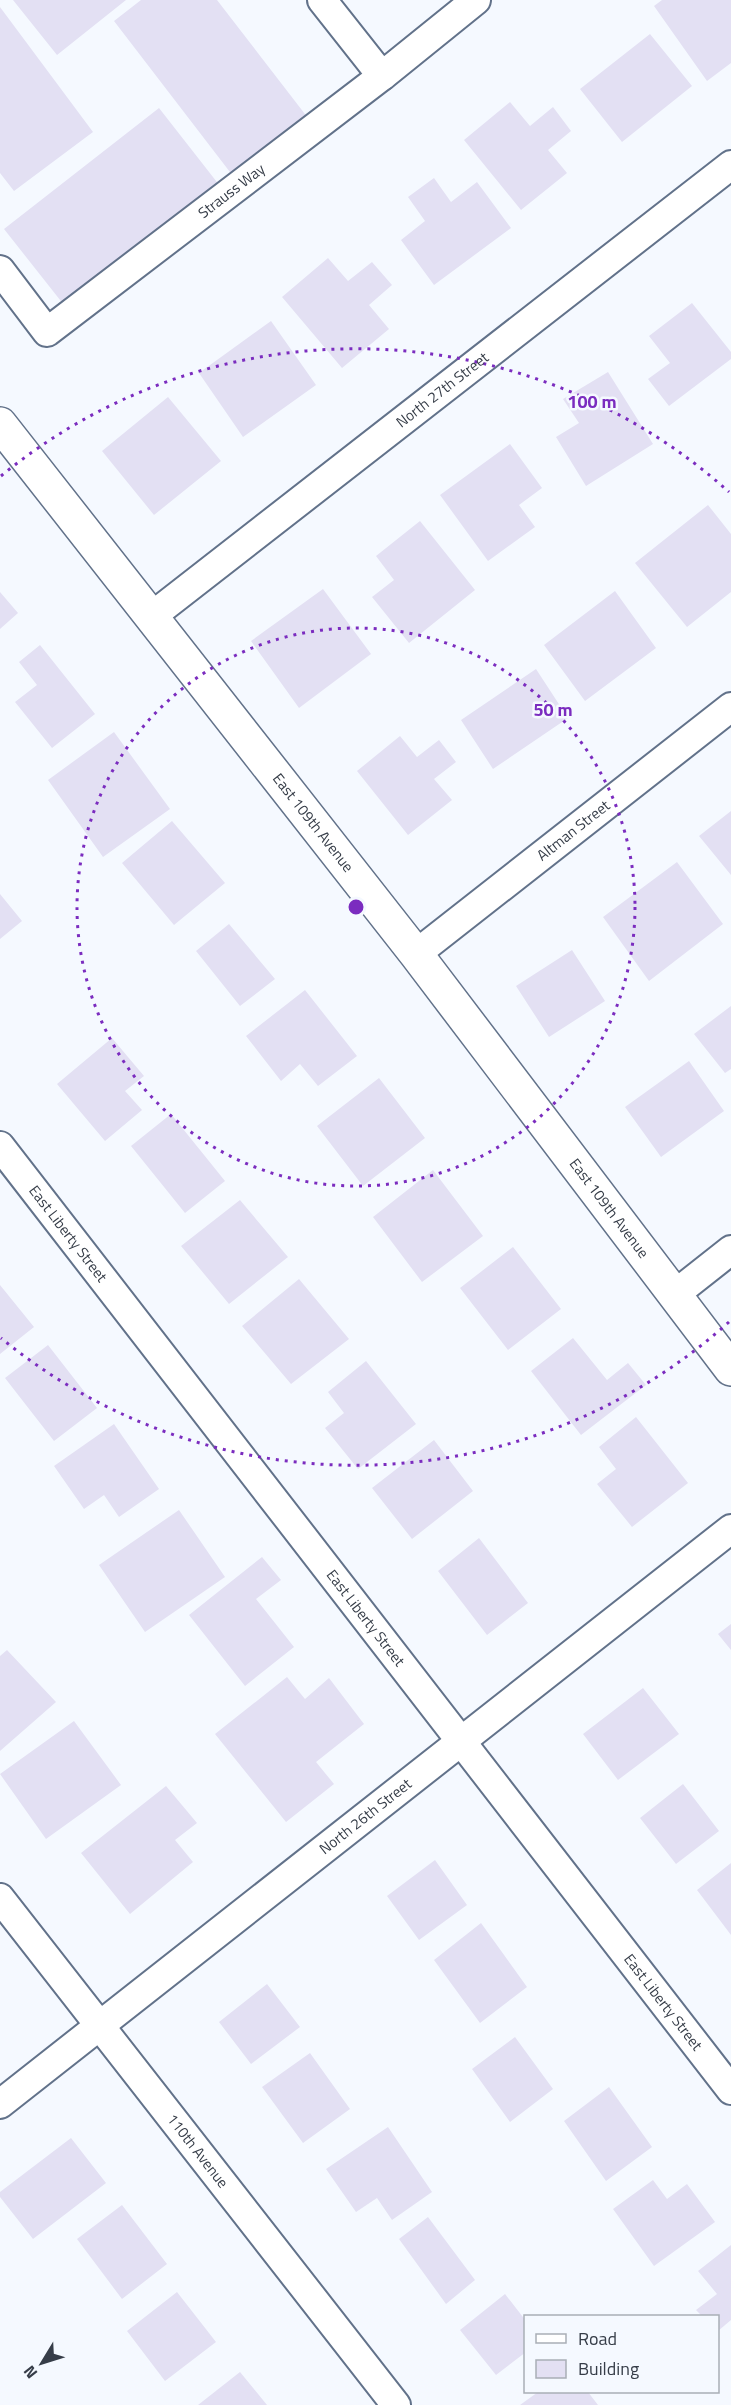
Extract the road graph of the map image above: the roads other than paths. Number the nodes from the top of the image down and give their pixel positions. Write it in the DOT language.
graph roads {
  1 [pos="322,0"];
  2 [pos="476,0"];
  3 [pos="382,76"];
  4 [pos="731,165"];
  5 [pos="0,270"];
  6 [pos="0,424"];
  7 [pos="152,616"];
  8 [pos="731,707"];
  9 [pos="416,954"];
  10 [pos="0,1146"];
  11 [pos="731,1250"];
  12 [pos="674,1295"];
  13 [pos="731,1369"];
  14 [pos="731,1529"];
  15 [pos="461,1741"];
  16 [pos="0,1898"];
  17 [pos="102,2026"];
  18 [pos="731,2090"];
  19 [pos="0,2104"];
  20 [pos="396,2405"];
  1 -- 3 [label="street"];
  2 -- 3 [label="street, Strauss Way"];
  3 -- 5 [label="street, Strauss Way"];
  4 -- 7 [label="street, North 27th Street"];
  6 -- 7 [label="street, East 109th Avenue"];
  7 -- 9 [label="street, East 109th Avenue"];
  8 -- 9 [label="street, Altman Street"];
  9 -- 12 [label="street, East 109th Avenue"];
  10 -- 15 [label="street, East Liberty Street"];
  11 -- 12 [label="street"];
  12 -- 13 [label="street, East 109th Avenue"];
  14 -- 15 [label="street, North 26th Street"];
  15 -- 17 [label="street, North 26th Street"];
  15 -- 18 [label="street, East Liberty Street"];
  16 -- 17 [label="street, 110th Avenue"];
  17 -- 19 [label="street, North 26th Street"];
  17 -- 20 [label="street, 110th Avenue"];
}
